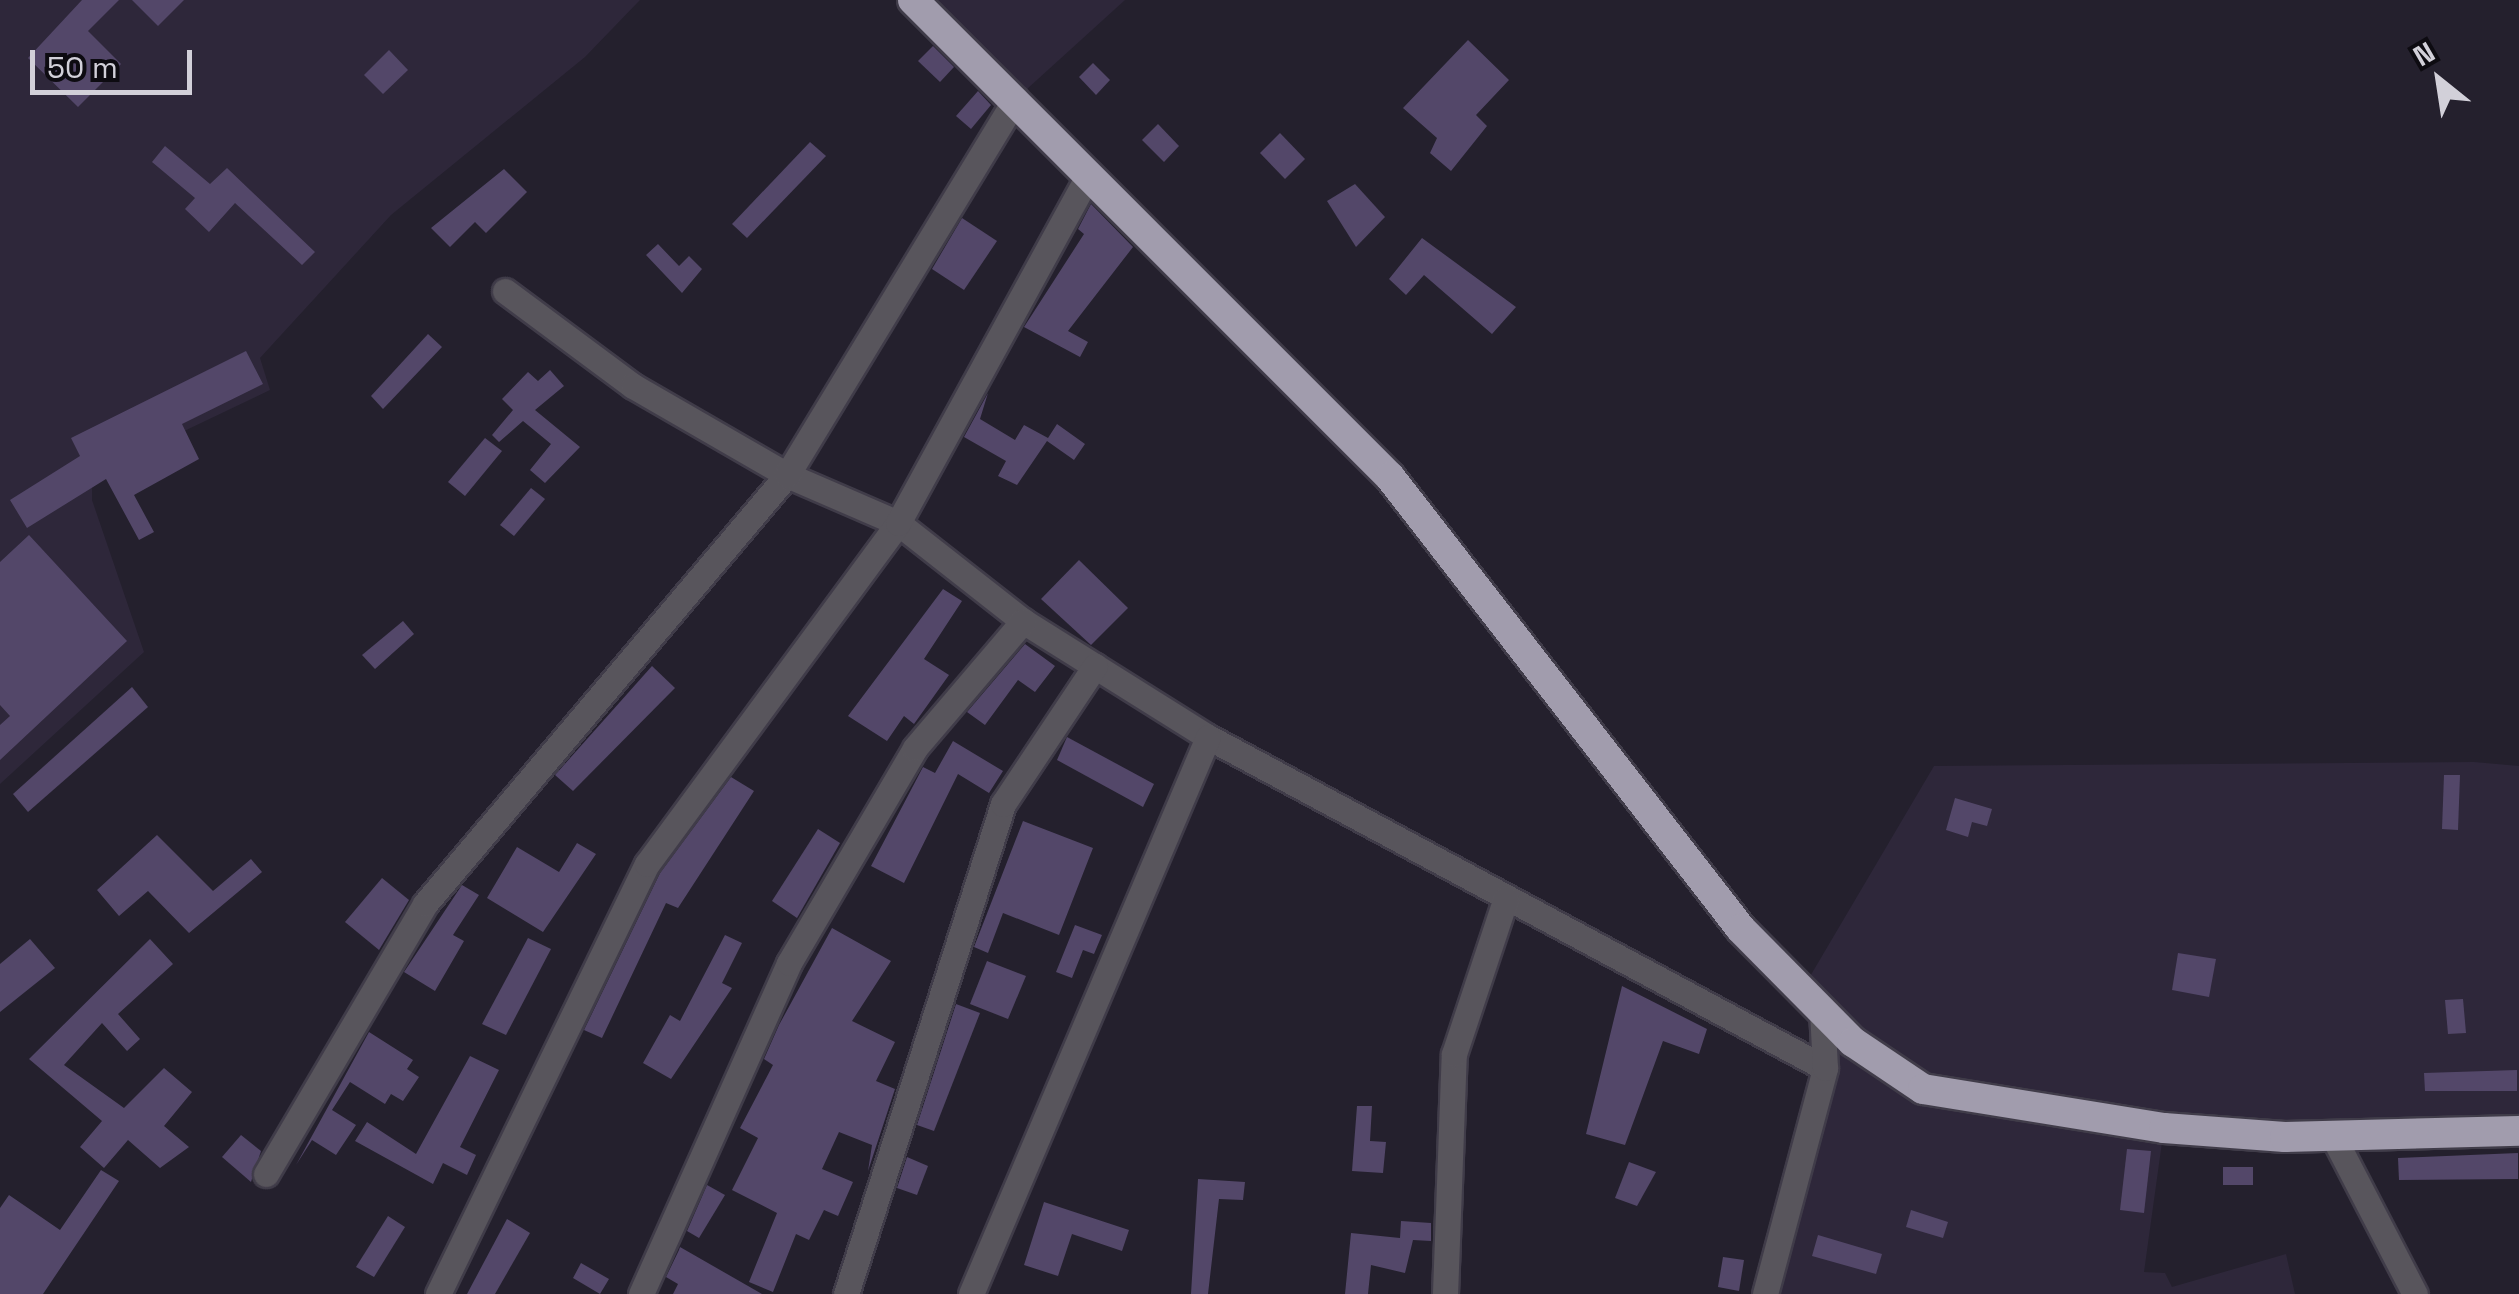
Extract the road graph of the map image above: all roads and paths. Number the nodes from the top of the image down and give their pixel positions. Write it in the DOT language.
graph roads {
  1 [pos="913,0"];
  2 [pos="1016,99"];
  3 [pos="1089,174"];
  4 [pos="505,292"];
  5 [pos="787,475"];
  6 [pos="898,523"];
  7 [pos="1023,622"];
  8 [pos="1095,666"];
  9 [pos="1208,738"];
  10 [pos="1506,898"];
  11 [pos="1822,1010"];
  12 [pos="1825,1068"];
  13 [pos="2519,1131"];
  14 [pos="2333,1136"];
  15 [pos="266,1174"];
  16 [pos="438,1294"];
  17 [pos="642,1294"];
  18 [pos="846,1294"];
  19 [pos="971,1294"];
  20 [pos="1446,1294"];
  21 [pos="1765,1294"];
  22 [pos="2415,1294"];
  1 -- 2 [label="highway"];
  2 -- 3 [label="highway"];
  2 -- 5 [label="street"];
  3 -- 6 [label="street"];
  3 -- 11 [label="highway"];
  4 -- 5 [label="street"];
  5 -- 6 [label="street"];
  5 -- 15 [label="street"];
  6 -- 7 [label="street"];
  6 -- 16 [label="street"];
  7 -- 8 [label="street"];
  7 -- 17 [label="street"];
  8 -- 9 [label="street"];
  8 -- 18 [label="street"];
  9 -- 10 [label="street"];
  9 -- 19 [label="street"];
  10 -- 12 [label="street"];
  10 -- 20 [label="street"];
  11 -- 12 [label="street"];
  11 -- 14 [label="highway"];
  12 -- 21 [label="street"];
  13 -- 14 [label="highway"];
  14 -- 22 [label="street"];
}
